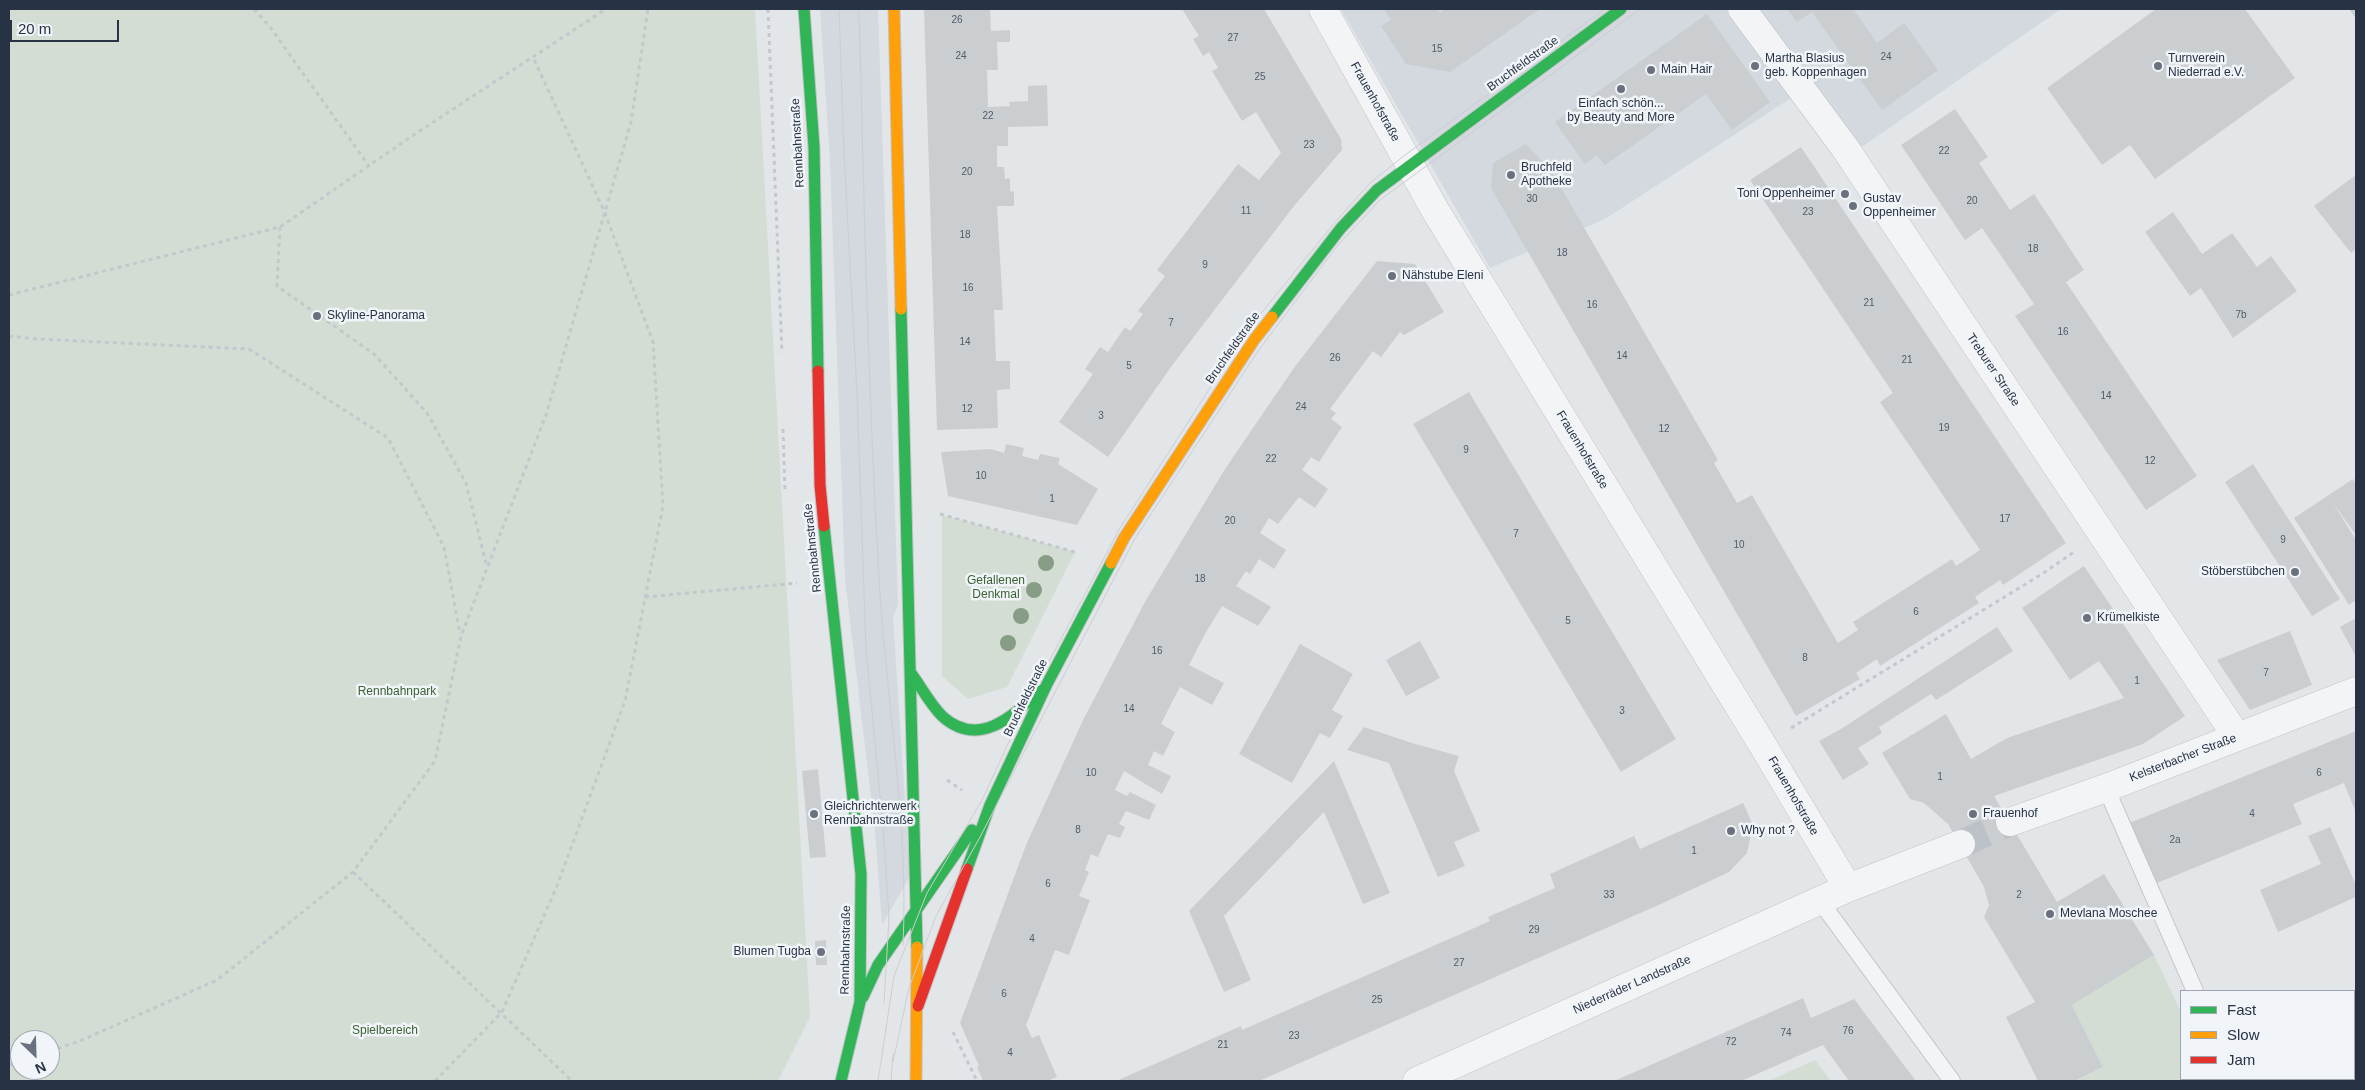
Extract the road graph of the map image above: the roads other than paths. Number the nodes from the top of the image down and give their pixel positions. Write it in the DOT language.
graph roads {
  1 [pos="804,9"];
  2 [pos="894,9"];
  3 [pos="1323,9"];
  4 [pos="1621,9"];
  5 [pos="1742,9"];
  6 [pos="1410,164"];
  7 [pos="910,672"];
  8 [pos="1047,684"];
  9 [pos="2356,691"];
  10 [pos="2237,736"];
  11 [pos="2106,788"];
  12 [pos="990,805"];
  13 [pos="2010,822"];
  14 [pos="1961,844"];
  15 [pos="1848,888"];
  16 [pos="1820,901"];
  17 [pos="915,911"];
  18 [pos="2195,990"];
  19 [pos="860,1002"];
  20 [pos="918,1006"];
  21 [pos="841,1081"];
  22 [pos="916,1081"];
  23 [pos="1417,1081"];
  24 [pos="1952,1081"];
  1 -- 19 [label="main road, Rennbahnstraße"];
  2 -- 7 [label="main road"];
  3 -- 6 [label="street, Frauenhofstraße"];
  4 -- 6 [label="main road, Bruchfeldstraße"];
  5 -- 10 [label="street, Treburer Straße"];
  6 -- 8 [label="main road, Bruchfeldstraße"];
  6 -- 15 [label="street, Frauenhofstraße"];
  7 -- 8 [label="main road"];
  7 -- 17 [label="main road"];
  8 -- 12 [label="main road, Bruchfeldstraße"];
  9 -- 10 [label="street, Kelsterbacher Straße"];
  10 -- 11 [label="street, Kelsterbacher Straße"];
  11 -- 13 [label="street, Kelsterbacher Straße"];
  11 -- 18 [label="lane"];
  12 -- 17 [label="main road, Bruchfeldstraße"];
  12 -- 20 [label="main road, Bruchfeldstraße"];
  14 -- 15 [label="street"];
  15 -- 16 [label="street, Niederräder Landstraße"];
  16 -- 23 [label="street, Niederräder Landstraße"];
  16 -- 24 [label="lane"];
  17 -- 19 [label="main road, Bruchfeldstraße"];
  17 -- 20 [label="main road"];
  19 -- 21 [label="main road, Rennbahnstraße"];
  20 -- 22 [label="main road"];
}
